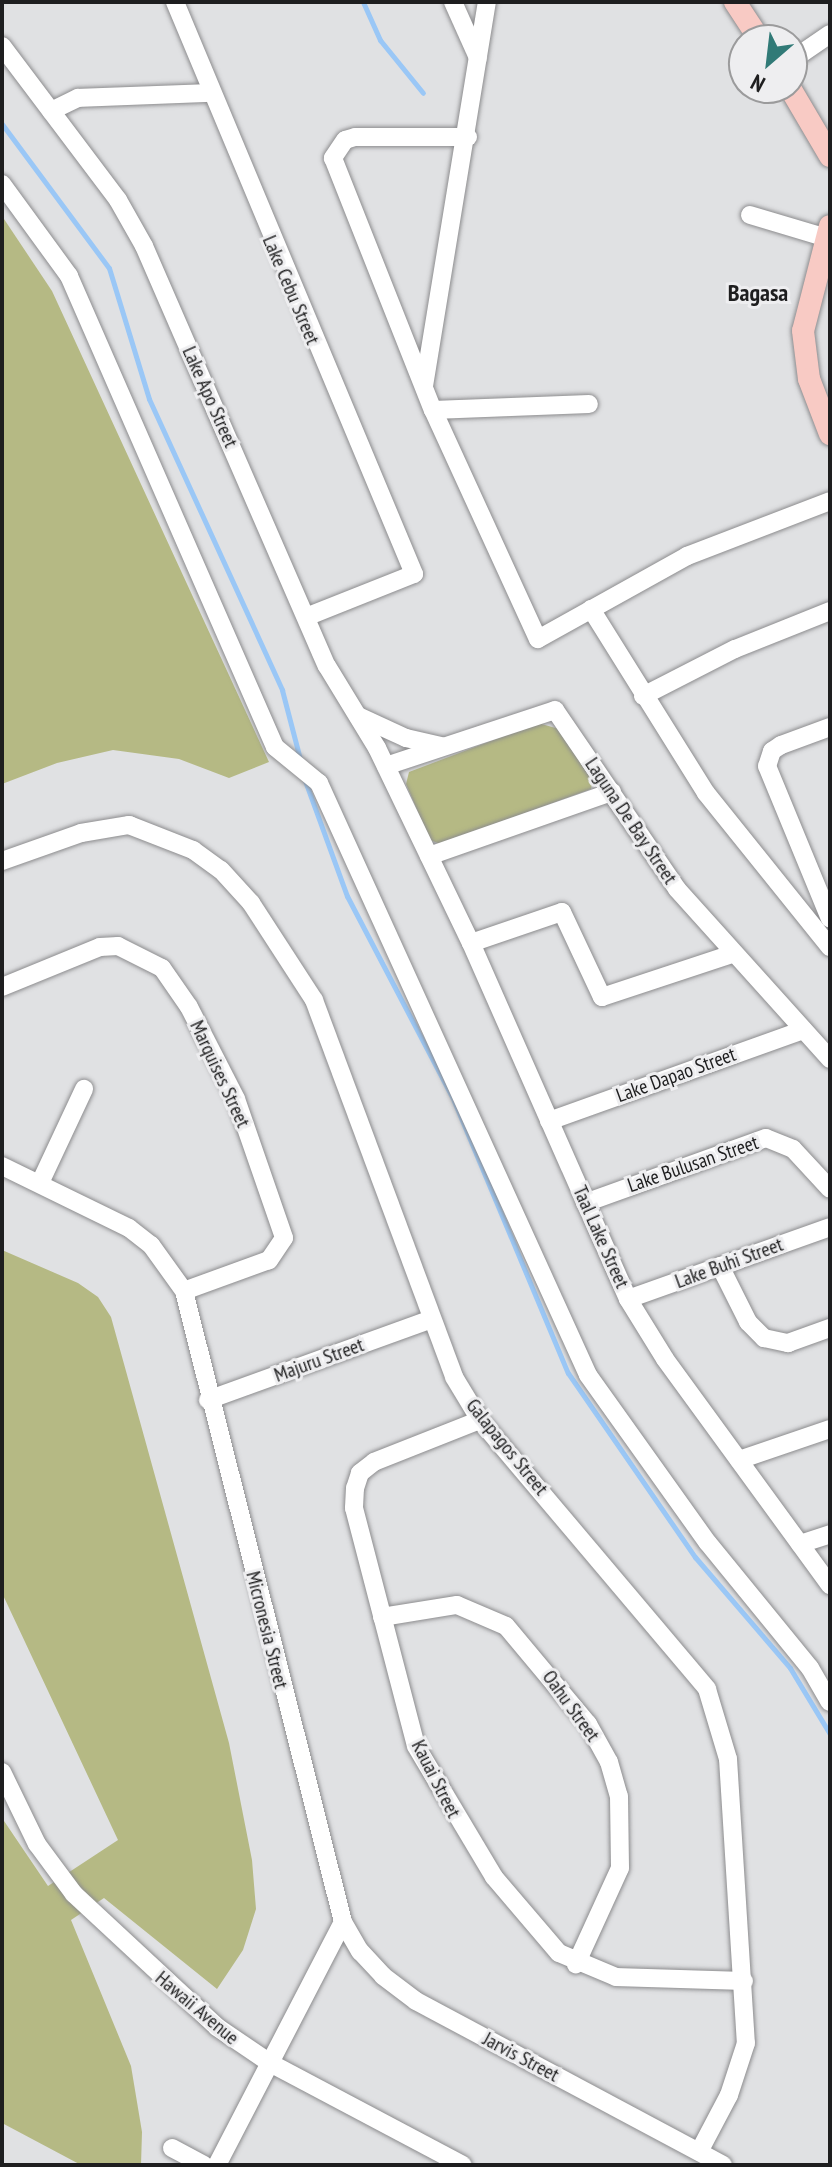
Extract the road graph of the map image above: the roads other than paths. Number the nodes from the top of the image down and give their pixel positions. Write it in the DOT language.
graph roads {
  1 [pos="175,2"];
  2 [pos="453,2"];
  3 [pos="487,2"];
  4 [pos="735,2"];
  5 [pos="749,24"];
  6 [pos="830,34"];
  7 [pos="2,46"];
  8 [pos="808,49"];
  9 [pos="479,61"];
  10 [pos="209,93"];
  11 [pos="799,104"];
  12 [pos="51,111"];
  13 [pos="468,137"];
  14 [pos="830,156"];
  15 [pos="2,184"];
  16 [pos="750,215"];
  17 [pos="828,232"];
  18 [pos="423,387"];
  19 [pos="589,404"];
  20 [pos="433,410"];
  21 [pos="830,434"];
  22 [pos="830,501"];
  23 [pos="591,609"];
  24 [pos="830,611"];
  25 [pos="306,617"];
  26 [pos="643,696"];
  27 [pos="355,715"];
  28 [pos="830,727"];
  29 [pos="445,747"];
  30 [pos="386,766"];
  31 [pos="612,792"];
  32 [pos="429,856"];
  33 [pos="2,861"];
  34 [pos="830,919"];
  35 [pos="471,943"];
  36 [pos="830,947"];
  37 [pos="732,954"];
  38 [pos="2,987"];
  39 [pos="803,1030"];
  40 [pos="830,1059"];
  41 [pos="84,1089"];
  42 [pos="549,1121"];
  43 [pos="2,1166"];
  44 [pos="40,1183"];
  45 [pos="830,1189"];
  46 [pos="585,1203"];
  47 [pos="830,1227"];
  48 [pos="720,1266"];
  49 [pos="184,1291"];
  50 [pos="628,1299"];
  51 [pos="429,1320"];
  52 [pos="830,1328"];
  53 [pos="208,1400"];
  54 [pos="480,1420"];
  55 [pos="830,1429"];
  56 [pos="739,1460"];
  57 [pos="830,1534"];
  58 [pos="800,1544"];
  59 [pos="830,1585"];
  60 [pos="382,1617"];
  61 [pos="830,1702"];
  62 [pos="2,1772"];
  63 [pos="343,1922"];
  64 [pos="576,1964"];
  65 [pos="744,1981"];
  66 [pos="270,2063"];
  67 [pos="172,2148"];
  68 [pos="699,2152"];
  69 [pos="204,2165"];
  70 [pos="217,2165"];
  71 [pos="463,2165"];
  72 [pos="723,2165"];
  1 -- 10 [label="street, Lake Cebu Street"];
  2 -- 9 [label="street"];
  3 -- 9 [label="street"];
  4 -- 5 [label="main road"];
  6 -- 8 [label="street"];
  7 -- 12 [label="street, Lake Apo Street"];
  9 -- 13 [label="street"];
  10 -- 12 [label="street"];
  10 -- 25 [label="street, Lake Cebu Street"];
  11 -- 14 [label="main road"];
  12 -- 25 [label="street, Lake Apo Street"];
  13 -- 18 [label="street"];
  13 -- 18 [label="street"];
  15 -- 61 [label="street"];
  16 -- 17 [label="street"];
  17 -- 21 [label="main road"];
  18 -- 20 [label="street"];
  19 -- 20 [label="street"];
  20 -- 23 [label="street"];
  22 -- 23 [label="street"];
  23 -- 26 [label="street"];
  24 -- 26 [label="street"];
  25 -- 27 [label="street, Lake Apo Street"];
  26 -- 36 [label="street"];
  27 -- 29 [label="street"];
  27 -- 30 [label="street, Lake Apo Street"];
  28 -- 34 [label="street"];
  29 -- 30 [label="street, Laguna De Bay Street"];
  29 -- 31 [label="street, Laguna De Bay Street"];
  30 -- 32 [label="street, Taal Lake Street"];
  31 -- 32 [label="street"];
  31 -- 37 [label="street, Laguna De Bay Street"];
  32 -- 35 [label="street, Taal Lake Street"];
  33 -- 51 [label="street, Galapagos Street"];
  35 -- 37 [label="street"];
  35 -- 42 [label="street, Taal Lake Street"];
  37 -- 39 [label="street, Laguna De Bay Street"];
  38 -- 49 [label="street, Marquises Street"];
  39 -- 40 [label="street, Laguna De Bay Street"];
  39 -- 42 [label="street, Lake Dapao Street"];
  41 -- 44 [label="street"];
  42 -- 46 [label="street, Taal Lake Street"];
  43 -- 44 [label="street, Micronesia Street"];
  44 -- 49 [label="street, Micronesia Street"];
  45 -- 46 [label="street, Lake Bulusan Street"];
  46 -- 50 [label="street, Taal Lake Street"];
  47 -- 48 [label="street, Lake Buhi Street"];
  48 -- 50 [label="street, Lake Buhi Street"];
  48 -- 52 [label="street"];
  49 -- 53 [label="street, Micronesia Street"];
  50 -- 56 [label="street, Taal Lake Street"];
  51 -- 53 [label="street, Majuru Street"];
  51 -- 54 [label="street, Galapagos Street"];
  53 -- 63 [label="street, Micronesia Street"];
  54 -- 60 [label="street, Kauai Street"];
  54 -- 65 [label="street, Galapagos Street"];
  55 -- 56 [label="street"];
  56 -- 58 [label="street, Taal Lake Street"];
  57 -- 58 [label="street"];
  58 -- 59 [label="street, Taal Lake Street"];
  60 -- 64 [label="street, Kauai Street"];
  60 -- 64 [label="street, Oahu Street"];
  62 -- 66 [label="street, Hawaii Avenue"];
  63 -- 66 [label="street"];
  63 -- 68 [label="street, Jarvis Street"];
  64 -- 65 [label="street, Kauai Street"];
  65 -- 68 [label="street, Galapagos Street"];
  66 -- 70 [label="street"];
  66 -- 71 [label="street, Hawaii Avenue"];
  67 -- 69 [label="street"];
  68 -- 72 [label="street, Jarvis Street"];
}
